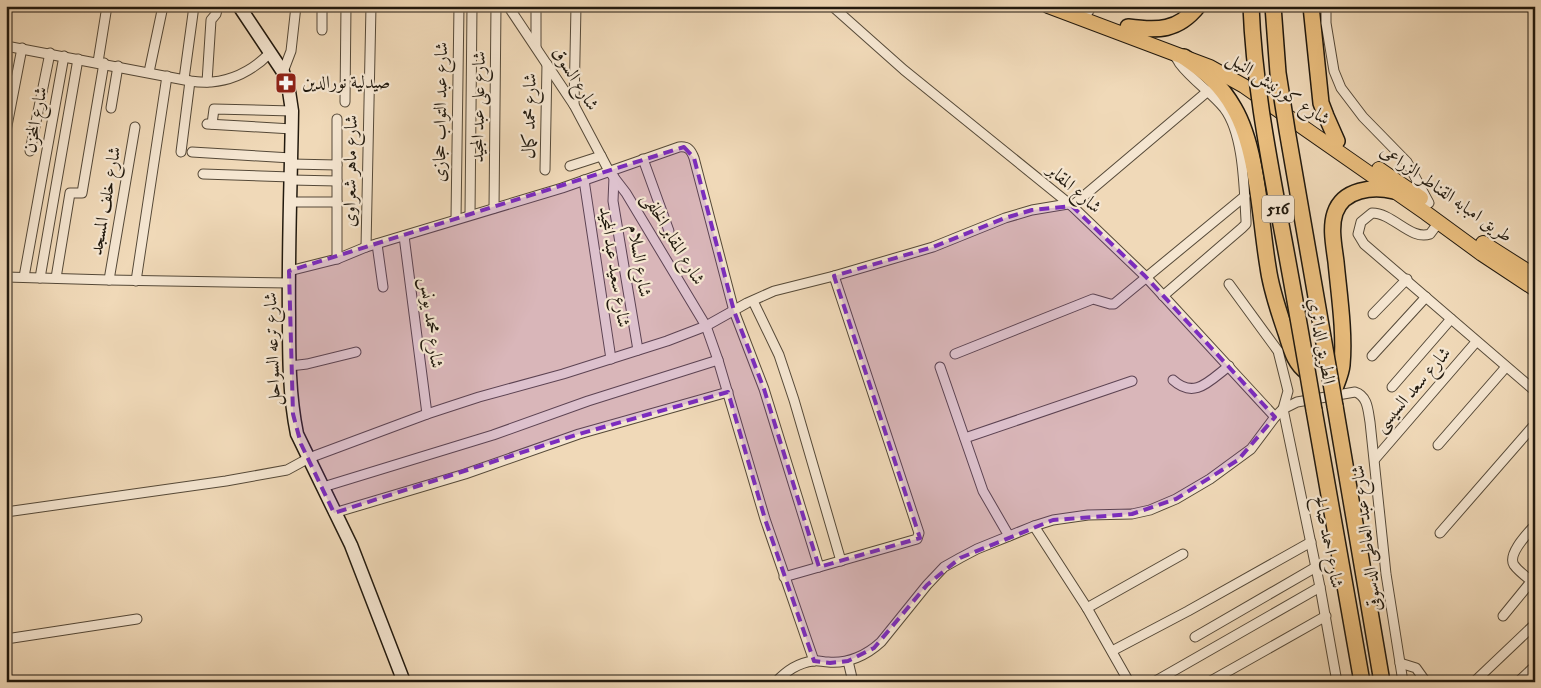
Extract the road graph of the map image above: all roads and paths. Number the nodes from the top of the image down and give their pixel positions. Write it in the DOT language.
graph roads {
  1 [pos="107,6"];
  2 [pos="162,6"];
  3 [pos="194,6"];
  4 [pos="218,6"];
  5 [pos="296,6"];
  6 [pos="322,6"];
  7 [pos="346,6"];
  8 [pos="370,6"];
  9 [pos="459,6"];
  10 [pos="472,6"];
  11 [pos="496,6"];
  12 [pos="536,6"];
  13 [pos="576,6"];
  14 [pos="832,6"];
  15 [pos="1048,6"];
  16 [pos="1071,6"];
  17 [pos="1198,6"];
  18 [pos="1251,6"];
  19 [pos="1273,6"];
  20 [pos="1326,6"];
  21 [pos="509,7"];
  22 [pos="242,8"];
  23 [pos="1090,9"];
  24 [pos="1311,12"];
  25 [pos="1128,27"];
  26 [pos="322,30"];
  27 [pos="6,46"];
  28 [pos="22,48"];
  29 [pos="536,48"];
  30 [pos="50,53"];
  31 [pos="270,53"];
  32 [pos="1178,54"];
  33 [pos="64,56"];
  34 [pos="78,59"];
  35 [pos="101,63"];
  36 [pos="547,64"];
  37 [pos="118,66"];
  38 [pos="149,72"];
  39 [pos="283,72"];
  40 [pos="167,76"];
  41 [pos="187,80"];
  42 [pos="207,82"];
  43 [pos="1208,90"];
  44 [pos="345,102"];
  45 [pos="574,105"];
  46 [pos="111,108"];
  47 [pos="292,111"];
  48 [pos="337,119"];
  49 [pos="135,127"];
  50 [pos="292,128"];
  51 [pos="6,131"];
  52 [pos="1337,141"];
  53 [pos="30,151"];
  54 [pos="181,152"];
  55 [pos="192,152"];
  56 [pos="601,156"];
  57 [pos="643,159"];
  58 [pos="337,165"];
  59 [pos="570,166"];
  60 [pos="291,170"];
  61 [pos="545,170"];
  62 [pos="203,174"];
  63 [pos="612,174"];
  64 [pos="584,180"];
  65 [pos="337,181"];
  66 [pos="1394,191"];
  67 [pos="1245,196"];
  68 [pos="291,202"];
  69 [pos="337,202"];
  70 [pos="1428,203"];
  71 [pos="1070,205"];
  72 [pos="494,208"];
  73 [pos="470,214"];
  74 [pos="456,218"];
  75 [pos="1439,222"];
  76 [pos="669,231"];
  77 [pos="404,236"];
  78 [pos="377,244"];
  79 [pos="366,247"];
  80 [pos="337,259"];
  81 [pos="834,276"];
  82 [pos="1145,276"];
  83 [pos="1535,276"];
  84 [pos="6,277"];
  85 [pos="289,277"];
  86 [pos="24,278"];
  87 [pos="40,278"];
  88 [pos="56,278"];
  89 [pos="1407,279"];
  90 [pos="109,280"];
  91 [pos="136,281"];
  92 [pos="1229,284"];
  93 [pos="383,287"];
  94 [pos="1535,289"];
  95 [pos="1163,296"];
  96 [pos="1426,297"];
  97 [pos="752,301"];
  98 [pos="734,311"];
  99 [pos="1373,314"];
  100 [pos="1450,319"];
  101 [pos="706,326"];
  102 [pos="1476,342"];
  103 [pos="638,350"];
  104 [pos="356,352"];
  105 [pos="955,354"];
  106 [pos="1372,356"];
  107 [pos="611,359"];
  108 [pos="718,360"];
  109 [pos="290,366"];
  110 [pos="1229,366"];
  111 [pos="940,367"];
  112 [pos="1506,367"];
  113 [pos="1307,372"];
  114 [pos="1173,380"];
  115 [pos="1132,381"];
  116 [pos="1392,386"];
  117 [pos="728,392"];
  118 [pos="1535,392"];
  119 [pos="1334,400"];
  120 [pos="1283,409"];
  121 [pos="427,414"];
  122 [pos="1275,417"];
  123 [pos="1535,424"];
  124 [pos="965,438"];
  125 [pos="1438,445"];
  126 [pos="309,458"];
  127 [pos="1375,459"];
  128 [pos="323,488"];
  129 [pos="6,512"];
  130 [pos="334,513"];
  131 [pos="1535,525"];
  132 [pos="1034,526"];
  133 [pos="1440,534"];
  134 [pos="1009,536"];
  135 [pos="1311,542"];
  136 [pos="1183,554"];
  137 [pos="841,560"];
  138 [pos="820,567"];
  139 [pos="1316,567"];
  140 [pos="784,577"];
  141 [pos="1534,581"];
  142 [pos="1320,587"];
  143 [pos="1087,608"];
  144 [pos="1326,616"];
  145 [pos="1503,616"];
  146 [pos="137,620"];
  147 [pos="1535,624"];
  148 [pos="1195,637"];
  149 [pos="6,639"];
  150 [pos="1112,651"];
  151 [pos="814,661"];
  152 [pos="848,661"];
  153 [pos="1400,663"];
  154 [pos="1535,666"];
  155 [pos="6,677"];
  156 [pos="10,682"];
  157 [pos="404,682"];
  158 [pos="776,682"];
  159 [pos="853,682"];
  160 [pos="1129,682"];
  161 [pos="1154,682"];
  162 [pos="1209,682"];
  163 [pos="1337,682"];
  164 [pos="1362,682"];
  165 [pos="1382,682"];
  166 [pos="1403,682"];
  167 [pos="1426,682"];
  168 [pos="1474,682"];
  169 [pos="1518,682"];
  1 -- 35 [label="street"];
  2 -- 38 [label="street"];
  3 -- 41 [label="street"];
  4 -- 42 [label="street"];
  5 -- 39 [label="street"];
  6 -- 26 [label="street"];
  7 -- 44 [label="street"];
  8 -- 79 [label="street, شارع ماهر شعراوى"];
  9 -- 74 [label="street, شارع عبد التواب حجازى"];
  10 -- 73 [label="street"];
  11 -- 72 [label="street, شارع على عبد المجيد"];
  12 -- 29 [label="street"];
  13 -- 45 [label="street"];
  14 -- 71 [label="street, شارع المقابر"];
  15 -- 32 [label="main road, شارع كورنيش النيل"];
  16 -- 23 [label="main road, شارع كورنيش النيل"];
  17 -- 25 [label="highway"];
  18 -- 113 [label="highway, الطريق الدائري / 516, bridge"];
  19 -- 119 [label="highway, الطريق الدائري / 516, bridge"];
  20 -- 70 [label="street"];
  21 -- 29 [label="street, شارع السوق"];
  22 -- 31 [label="main road, شارع ترعه السواحل"];
  23 -- 25 [label="main road, شارع كورنيش النيل"];
  24 -- 52 [label="highway"];
  25 -- 52 [label="main road, شارع كورنيش النيل"];
  27 -- 28 [label="street"];
  28 -- 30 [label="street"];
  28 -- 51 [label="street"];
  29 -- 36 [label="street, شارع السوق"];
  30 -- 33 [label="street"];
  30 -- 53 [label="street"];
  31 -- 39 [label="main road, شارع ترعه السواحل"];
  31 -- 42 [label="street"];
  32 -- 43 [label="street"];
  32 -- 66 [label="main road, شارع كورنيش النيل"];
  32 -- 113 [label="highway"];
  33 -- 34 [label="street"];
  33 -- 86 [label="street, شارع المخزن"];
  34 -- 35 [label="street"];
  34 -- 87 [label="street"];
  35 -- 37 [label="street"];
  35 -- 88 [label="street"];
  36 -- 45 [label="street, شارع السوق"];
  36 -- 61 [label="street, شارع محمد كمال"];
  37 -- 38 [label="street"];
  37 -- 46 [label="street"];
  38 -- 40 [label="street"];
  39 -- 47 [label="main road, شارع ترعه السواحل"];
  40 -- 41 [label="street"];
  40 -- 91 [label="street"];
  41 -- 42 [label="street"];
  41 -- 54 [label="street"];
  43 -- 67 [label="street"];
  43 -- 71 [label="street"];
  45 -- 56 [label="street, شارع السوق"];
  47 -- 50 [label="main road, شارع ترعه السواحل"];
  47 -- 50 [label="street"];
  48 -- 58 [label="street"];
  49 -- 90 [label="street, شارع خلف المسجد"];
  50 -- 60 [label="main road, شارع ترعه السواحل"];
  52 -- 70 [label="main road, طريق امبابه القناطر الزراعى"];
  55 -- 60 [label="street"];
  56 -- 59 [label="street"];
  56 -- 63 [label="street, شارع السوق"];
  57 -- 63 [label="street"];
  57 -- 76 [label="street"];
  57 -- 98 [label="street"];
  58 -- 60 [label="street"];
  58 -- 65 [label="street"];
  60 -- 62 [label="street"];
  60 -- 65 [label="street"];
  60 -- 68 [label="main road, شارع ترعه السواحل"];
  63 -- 64 [label="street"];
  63 -- 101 [label="street, شارع المقابر الخلفى"];
  63 -- 103 [label="street, شارع السلام"];
  64 -- 72 [label="street"];
  64 -- 107 [label="street, شارع سعيد عبد المجيد"];
  65 -- 69 [label="street"];
  66 -- 75 [label="main road, طريق امبابه القناطر الزراعى"];
  66 -- 119 [label="highway"];
  67 -- 82 [label="street"];
  67 -- 95 [label="street"];
  68 -- 69 [label="street"];
  68 -- 85 [label="main road, شارع ترعه السواحل"];
  69 -- 80 [label="street"];
  70 -- 83 [label="main road, طريق امبابه القناطر الزراعى"];
  71 -- 81 [label="street"];
  71 -- 82 [label="street, شارع المقابر"];
  72 -- 73 [label="street"];
  73 -- 74 [label="street"];
  74 -- 77 [label="street"];
  75 -- 89 [label="street"];
  75 -- 94 [label="main road, طريق امبابه القناطر الزراعى"];
  77 -- 78 [label="street"];
  77 -- 121 [label="street, شارع محمد يونس"];
  78 -- 79 [label="street"];
  78 -- 93 [label="street"];
  79 -- 80 [label="street"];
  80 -- 85 [label="street"];
  81 -- 97 [label="street"];
  81 -- 137 [label="street"];
  82 -- 95 [label="street, شارع المقابر"];
  82 -- 105 [label="street"];
  84 -- 86 [label="street"];
  85 -- 91 [label="street"];
  85 -- 109 [label="main road, شارع ترعه السواحل"];
  86 -- 87 [label="street"];
  87 -- 88 [label="street"];
  88 -- 90 [label="street"];
  89 -- 96 [label="street"];
  89 -- 99 [label="street"];
  90 -- 91 [label="street"];
  92 -- 120 [label="street"];
  95 -- 110 [label="street, شارع المقابر"];
  96 -- 100 [label="street"];
  96 -- 106 [label="street"];
  97 -- 98 [label="street"];
  97 -- 137 [label="street"];
  98 -- 101 [label="street"];
  98 -- 138 [label="street"];
  100 -- 102 [label="street"];
  100 -- 116 [label="street"];
  101 -- 103 [label="street"];
  101 -- 108 [label="street, شارع المقابر الخلفى"];
  102 -- 112 [label="street"];
  102 -- 127 [label="street, شارع سعد السيسى"];
  103 -- 107 [label="street"];
  104 -- 109 [label="street"];
  107 -- 121 [label="street"];
  108 -- 117 [label="street, شارع المقابر الخلفى"];
  108 -- 128 [label="street"];
  109 -- 126 [label="main road, شارع ترعه السواحل"];
  110 -- 114 [label="street"];
  110 -- 122 [label="street, شارع المقابر"];
  111 -- 124 [label="street"];
  112 -- 118 [label="street"];
  112 -- 125 [label="street"];
  113 -- 164 [label="highway, الطريق الدائري / 516, bridge"];
  115 -- 124 [label="street"];
  117 -- 130 [label="street"];
  117 -- 140 [label="street, شارع المقابر الخلفى"];
  119 -- 165 [label="highway, الطريق الدائري / 516"];
  120 -- 122 [label="street"];
  120 -- 127 [label="street, شارع عبد العاطى الدسوقى"];
  120 -- 135 [label="street, شارع احمد صالح"];
  121 -- 126 [label="street"];
  122 -- 132 [label="street"];
  123 -- 133 [label="street"];
  124 -- 134 [label="street"];
  126 -- 128 [label="main road, شارع ترعه السواحل"];
  126 -- 129 [label="street"];
  127 -- 153 [label="street, شارع عبد العاطى الدسوقى"];
  128 -- 130 [label="main road, شارع ترعه السواحل"];
  130 -- 157 [label="main road, شارع ترعه السواحل"];
  131 -- 141 [label="street"];
  132 -- 134 [label="street"];
  132 -- 143 [label="street"];
  134 -- 152 [label="street"];
  135 -- 139 [label="street, شارع احمد صالح"];
  135 -- 150 [label="street"];
  136 -- 143 [label="street"];
  137 -- 138 [label="street"];
  138 -- 140 [label="street"];
  139 -- 142 [label="street, شارع احمد صالح"];
  139 -- 148 [label="street"];
  140 -- 151 [label="street, شارع المقابر الخلفى"];
  141 -- 145 [label="street"];
  142 -- 144 [label="street, شارع احمد صالح"];
  142 -- 161 [label="street"];
  143 -- 150 [label="street"];
  144 -- 162 [label="street"];
  144 -- 163 [label="street, شارع احمد صالح"];
  146 -- 149 [label="street"];
  147 -- 168 [label="street"];
  150 -- 160 [label="street"];
  151 -- 152 [label="street"];
  151 -- 158 [label="street"];
  152 -- 159 [label="street"];
  153 -- 166 [label="street, شارع عبد العاطى الدسوقى"];
  153 -- 167 [label="street"];
  154 -- 169 [label="street"];
  155 -- 156 [label="street"];
}
